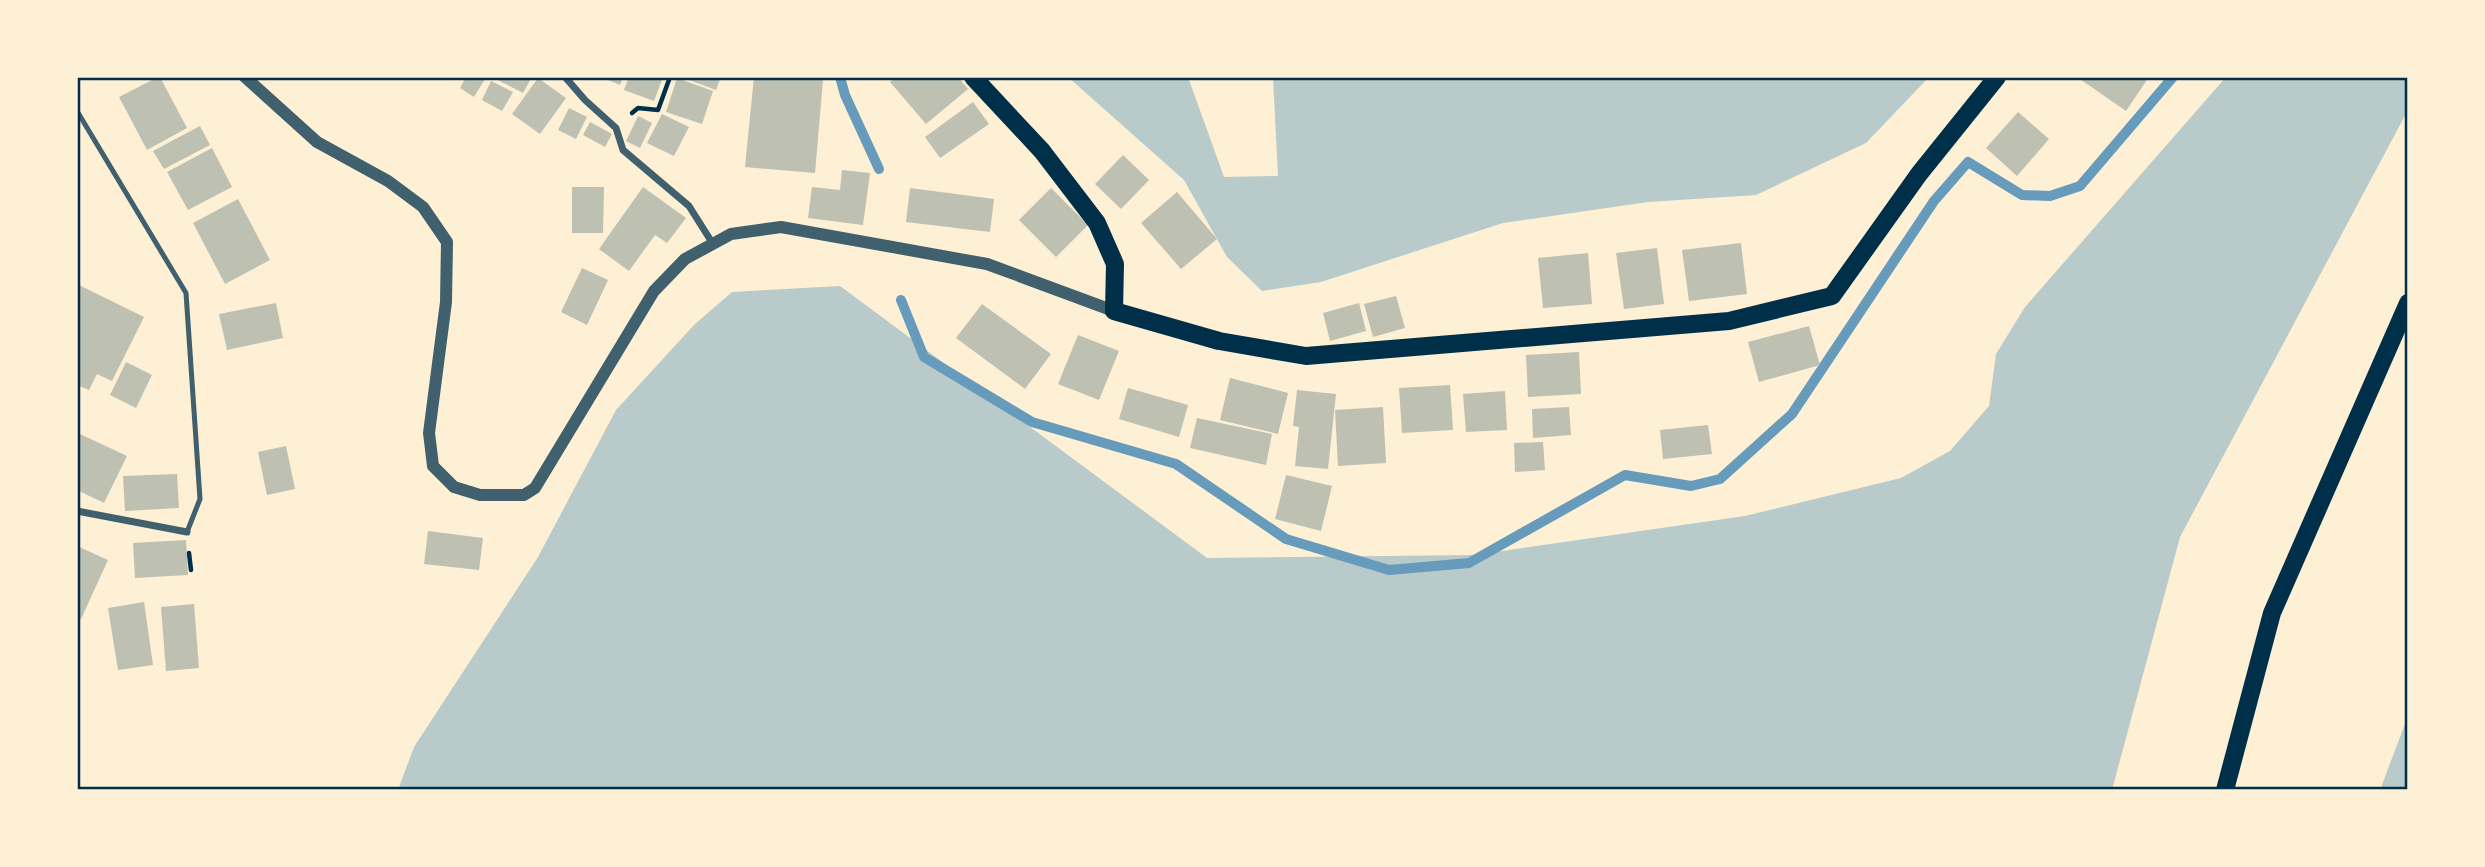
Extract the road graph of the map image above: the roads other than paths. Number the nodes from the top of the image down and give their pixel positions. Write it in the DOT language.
graph roads {
  1 [pos="245,77"];
  2 [pos="565,77"];
  3 [pos="974,77"];
  4 [pos="1997,77"];
  5 [pos="77,111"];
  6 [pos="713,244"];
  7 [pos="2408,303"];
  8 [pos="1114,311"];
  9 [pos="77,511"];
  10 [pos="187,532"];
  11 [pos="2225,790"];
  1 -- 6 [label="street"];
  2 -- 6 [label="street"];
  3 -- 8 [label="main road"];
  4 -- 8 [label="main road"];
  5 -- 10 [label="lane"];
  6 -- 8 [label="street"];
  7 -- 11 [label="main road"];
  9 -- 10 [label="street"];
}
